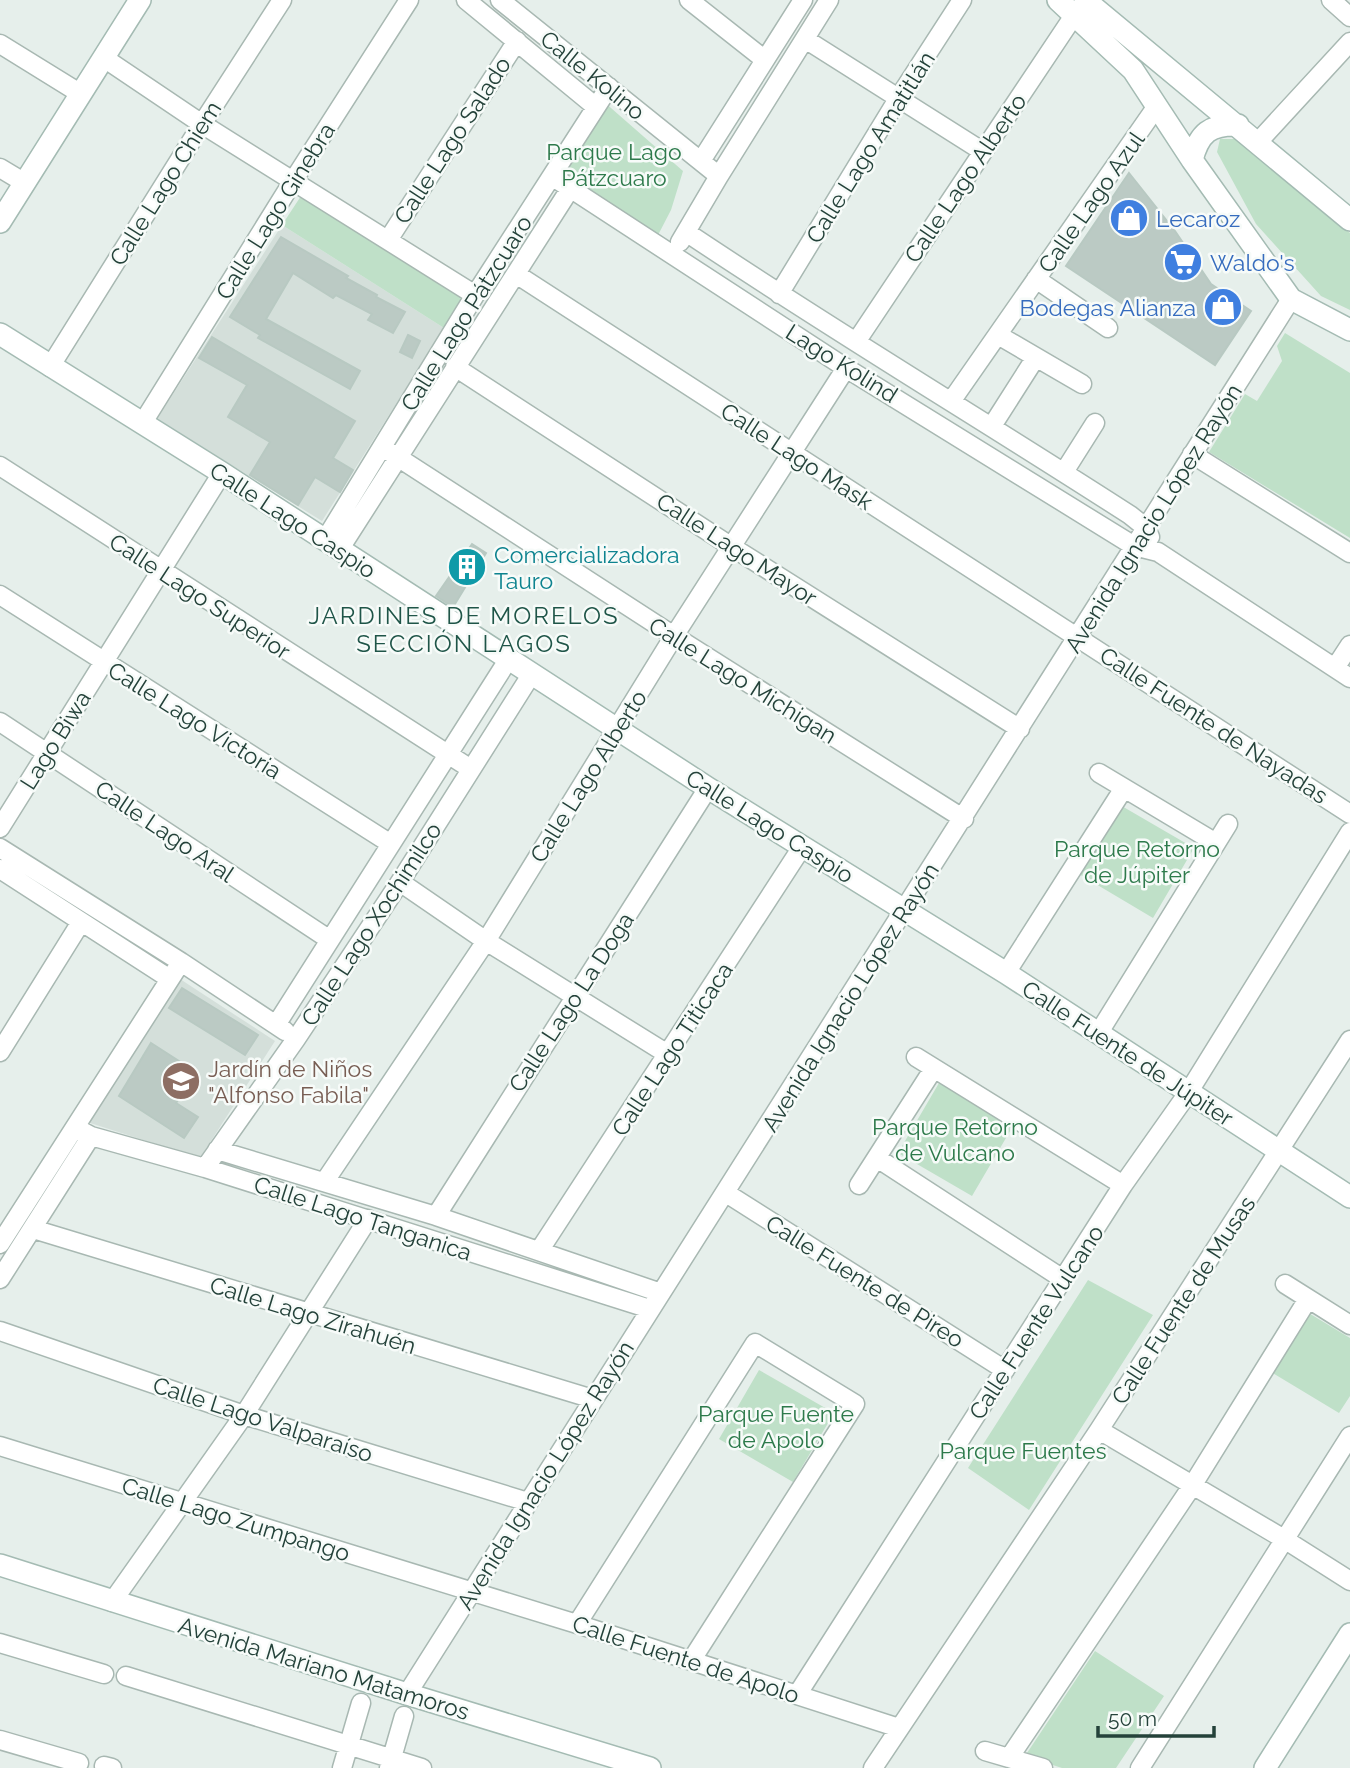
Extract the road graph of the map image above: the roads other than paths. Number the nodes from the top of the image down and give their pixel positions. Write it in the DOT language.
graph roads {
  1 [pos="282,0"];
  2 [pos="409,0"];
  3 [pos="466,0"];
  4 [pos="500,0"];
  5 [pos="689,0"];
  6 [pos="829,0"];
  7 [pos="962,0"];
  8 [pos="1058,0"];
  9 [pos="1331,0"];
  10 [pos="136,1"];
  11 [pos="799,6"];
  12 [pos="1080,7"];
  13 [pos="1350,17"];
  14 [pos="809,32"];
  15 [pos="517,41"];
  16 [pos="1350,42"];
  17 [pos="0,44"];
  18 [pos="104,58"];
  19 [pos="765,60"];
  20 [pos="609,87"];
  21 [pos="81,94"];
  22 [pos="898,99"];
  23 [pos="1157,106"];
  24 [pos="596,107"];
  25 [pos="202,124"];
  26 [pos="1238,125"];
  27 [pos="1257,143"];
  28 [pos="982,151"];
  29 [pos="701,160"];
  30 [pos="1192,160"];
  31 [pos="0,168"];
  32 [pos="719,176"];
  33 [pos="553,177"];
  34 [pos="293,181"];
  35 [pos="25,183"];
  36 [pos="570,189"];
  37 [pos="1350,220"];
  38 [pos="0,222"];
  39 [pos="686,232"];
  40 [pos="388,240"];
  41 [pos="673,254"];
  42 [pos="516,274"];
  43 [pos="1036,279"];
  44 [pos="779,294"];
  45 [pos="475,295"];
  46 [pos="1291,299"];
  47 [pos="1108,328"];
  48 [pos="1350,330"];
  49 [pos="0,334"];
  50 [pos="998,335"];
  51 [pos="856,342"];
  52 [pos="1036,357"];
  53 [pos="455,366"];
  54 [pos="50,367"];
  55 [pos="846,368"];
  56 [pos="905,372"];
  57 [pos="1082,384"];
  58 [pos="891,394"];
  59 [pos="411,400"];
  60 [pos="952,400"];
  61 [pos="428,409"];
  62 [pos="1095,423"];
  63 [pos="142,424"];
  64 [pos="992,426"];
  65 [pos="382,447"];
  66 [pos="793,453"];
  67 [pos="1192,454"];
  68 [pos="398,458"];
  69 [pos="0,466"];
  70 [pos="1064,472"];
  71 [pos="222,473"];
  72 [pos="1145,527"];
  73 [pos="332,545"];
  74 [pos="1134,546"];
  75 [pos="732,547"];
  76 [pos="1158,552"];
  77 [pos="1350,553"];
  78 [pos="161,571"];
  79 [pos="0,595"];
  80 [pos="674,636"];
  81 [pos="1077,637"];
  82 [pos="1350,645"];
  83 [pos="508,660"];
  84 [pos="104,662"];
  85 [pos="1343,673"];
  86 [pos="531,675"];
  87 [pos="0,722"];
  88 [pos="617,729"];
  89 [pos="1020,729"];
  90 [pos="47,753"];
  91 [pos="448,755"];
  92 [pos="471,769"];
  93 [pos="1099,773"];
  94 [pos="708,788"];
  95 [pos="1124,788"];
  96 [pos="1350,814"];
  97 [pos="964,819"];
  98 [pos="1228,824"];
  99 [pos="0,828"];
  100 [pos="1350,832"];
  101 [pos="1216,843"];
  102 [pos="391,844"];
  103 [pos="803,847"];
  104 [pos="0,848"];
  105 [pos="0,869"];
  106 [pos="400,882"];
  107 [pos="904,910"];
  108 [pos="81,922"];
  109 [pos="330,940"];
  110 [pos="486,940"];
  111 [pos="181,962"];
  112 [pos="1006,974"];
  113 [pos="170,979"];
  114 [pos="575,995"];
  115 [pos="276,1025"];
  116 [pos="1098,1034"];
  117 [pos="296,1039"];
  118 [pos="1350,1040"];
  119 [pos="0,1052"];
  120 [pos="669,1055"];
  121 [pos="916,1057"];
  122 [pos="1343,1065"];
  123 [pos="934,1068"];
  124 [pos="1188,1093"];
  125 [pos="84,1132"];
  126 [pos="217,1150"];
  127 [pos="1279,1151"];
  128 [pos="877,1158"];
  129 [pos="205,1168"];
  130 [pos="325,1181"];
  131 [pos="859,1185"];
  132 [pos="1123,1185"];
  133 [pos="726,1193"];
  134 [pos="1350,1197"];
  135 [pos="8,1215"];
  136 [pos="436,1216"];
  137 [pos="368,1220"];
  138 [pos="462,1226"];
  139 [pos="33,1229"];
  140 [pos="0,1244"];
  141 [pos="452,1246"];
  142 [pos="539,1251"];
  143 [pos="0,1279"];
  144 [pos="1062,1279"];
  145 [pos="1284,1284"];
  146 [pos="661,1293"];
  147 [pos="1308,1299"];
  148 [pos="650,1309"];
  149 [pos="309,1314"];
  150 [pos="1350,1325"];
  151 [pos="0,1331"];
  152 [pos="1005,1370"];
  153 [pos="593,1399"];
  154 [pos="243,1415"];
  155 [pos="1099,1430"];
  156 [pos="1350,1436"];
  157 [pos="0,1446"];
  158 [pos="1192,1486"];
  159 [pos="528,1502"];
  160 [pos="180,1503"];
  161 [pos="1284,1539"];
  162 [pos="0,1565"];
  163 [pos="1350,1581"];
  164 [pos="472,1591"];
  165 [pos="112,1602"];
  166 [pos="577,1624"];
  167 [pos="1350,1634"];
  168 [pos="0,1643"];
  169 [pos="691,1661"];
  170 [pos="104,1674"];
  171 [pos="126,1676"];
  172 [pos="407,1694"];
  173 [pos="797,1695"];
  174 [pos="360,1703"];
  175 [pos="404,1716"];
  176 [pos="900,1728"];
  177 [pos="0,1740"];
  178 [pos="349,1745"];
  179 [pos="985,1751"];
  180 [pos="1009,1758"];
  181 [pos="79,1763"];
  182 [pos="391,1763"];
  183 [pos="342,1768"];
  184 [pos="422,1768"];
  185 [pos="650,1768"];
  186 [pos="873,1768"];
  187 [pos="1043,1768"];
  188 [pos="1140,1768"];
  189 [pos="1265,1768"];
  1 -- 25 [label="street, Calle Lago Chiem"];
  2 -- 34 [label="street, Calle Lago Ginebra"];
  3 -- 15 [label="street, Calle Kolino"];
  4 -- 20 [label="street, Calle Kolino"];
  5 -- 19 [label="street"];
  6 -- 14 [label="street"];
  7 -- 22 [label="street, Calle Lago Amatitlán"];
  8 -- 12 [label="street"];
  9 -- 13 [label="street"];
  10 -- 18 [label="street"];
  11 -- 14 [label="street"];
  11 -- 19 [label="street"];
  12 -- 23 [label="street"];
  12 -- 26 [label="street"];
  12 -- 28 [label="street, Calle Lago Alberto"];
  14 -- 22 [label="street"];
  14 -- 32 [label="street"];
  15 -- 24 [label="street, Calle Kolino"];
  15 -- 40 [label="street, Calle Lago Salado"];
  16 -- 27 [label="street"];
  17 -- 21 [label="street"];
  18 -- 21 [label="street"];
  18 -- 25 [label="street"];
  19 -- 29 [label="street"];
  20 -- 24 [label="street, Calle Lago Pátzcuaro"];
  20 -- 29 [label="street, Calle Kolino"];
  21 -- 35 [label="street"];
  22 -- 28 [label="street"];
  22 -- 44 [label="street, Calle Lago Amatitlán"];
  23 -- 30 [label="street"];
  23 -- 43 [label="street, Calle Lago Azul"];
  24 -- 33 [label="street, Calle Lago Pátzcuaro"];
  25 -- 34 [label="street"];
  25 -- 54 [label="street, Calle Lago Chiem"];
  26 -- 27 [label="street"];
  26 -- 30 [label="street"];
  27 -- 37 [label="street"];
  28 -- 51 [label="street, Calle Lago Alberto"];
  29 -- 32 [label="street, Calle Kolino"];
  30 -- 46 [label="street"];
  31 -- 35 [label="street"];
  32 -- 39 [label="street"];
  33 -- 36 [label="street, Lago Kolind"];
  33 -- 45 [label="street, Calle Lago Pátzcuaro"];
  34 -- 40 [label="street"];
  34 -- 63 [label="street, Calle Lago Ginebra"];
  35 -- 38 [label="street"];
  36 -- 41 [label="street, Lago Kolind"];
  36 -- 42 [label="street, Calle Lago Pátzcuaro"];
  39 -- 41 [label="street"];
  39 -- 44 [label="street, Lago Kolind"];
  40 -- 45 [label="street"];
  41 -- 55 [label="street, Lago Kolind"];
  42 -- 53 [label="street, Calle Lago Pátzcuaro"];
  42 -- 66 [label="street, Calle Lago Mask"];
  43 -- 47 [label="street"];
  43 -- 50 [label="street, Calle Lago Azul"];
  44 -- 51 [label="street, Lago Kolind"];
  45 -- 59 [label="street, Calle Lago Pátzcuaro"];
  46 -- 48 [label="street"];
  46 -- 67 [label="street, Avenida Ignacio López Rayón"];
  49 -- 54 [label="street, Calle Lago Caspio"];
  50 -- 52 [label="street"];
  50 -- 60 [label="street, Calle Lago Azul"];
  51 -- 56 [label="street, Lago Kolind"];
  52 -- 57 [label="street"];
  52 -- 64 [label="street"];
  53 -- 61 [label="street, Calle Lago Pátzcuaro"];
  53 -- 75 [label="street, Calle Lago Mayor"];
  54 -- 63 [label="street, Calle Lago Caspio"];
  55 -- 58 [label="street, Lago Kolind"];
  55 -- 66 [label="street, Calle Lago Alberto"];
  56 -- 58 [label="street"];
  56 -- 60 [label="street, Lago Kolind"];
  58 -- 74 [label="street, Lago Kolind"];
  59 -- 61 [label="street"];
  59 -- 65 [label="street, Calle Lago Pátzcuaro"];
  60 -- 64 [label="street, Lago Kolind"];
  61 -- 68 [label="street, Calle Lago Pátzcuaro"];
  62 -- 70 [label="street"];
  63 -- 71 [label="street, Calle Lago Caspio"];
  64 -- 70 [label="street, Lago Kolind"];
  65 -- 68 [label="street, Calle Lago Michigan"];
  65 -- 73 [label="street, Calle Lago Pátzcuaro"];
  66 -- 75 [label="street, Calle Lago Alberto"];
  66 -- 81 [label="street, Calle Lago Mask"];
  67 -- 72 [label="street, Avenida Ignacio López Rayón"];
  67 -- 77 [label="street"];
  68 -- 73 [label="street, Calle Lago Pátzcuaro"];
  68 -- 80 [label="street, Calle Lago Michigan"];
  69 -- 78 [label="street, Calle Lago Superior"];
  70 -- 72 [label="street, Lago Kolind"];
  71 -- 73 [label="street, Calle Lago Caspio"];
  71 -- 78 [label="street, Lago Biwa"];
  72 -- 74 [label="street, Avenida Ignacio López Rayón"];
  72 -- 76 [label="street"];
  73 -- 83 [label="street, Calle Lago Caspio"];
  74 -- 76 [label="street, Lago Kolind"];
  74 -- 81 [label="street, Avenida Ignacio López Rayón"];
  75 -- 80 [label="street, Calle Lago Alberto"];
  75 -- 89 [label="street, Calle Lago Mayor"];
  76 -- 85 [label="street"];
  78 -- 84 [label="street, Lago Biwa"];
  78 -- 91 [label="street, Calle Lago Superior"];
  79 -- 84 [label="street, Calle Lago Victoria"];
  80 -- 88 [label="street, Calle Lago Alberto"];
  80 -- 97 [label="street, Calle Lago Michigan"];
  81 -- 89 [label="street, Avenida Ignacio López Rayón"];
  81 -- 96 [label="street, Calle Fuente de Nayadas"];
  82 -- 85 [label="street"];
  83 -- 86 [label="street, Calle Lago Caspio"];
  83 -- 91 [label="street, Calle Lago Xochimilco"];
  84 -- 90 [label="street, Lago Biwa"];
  84 -- 102 [label="street, Calle Lago Victoria"];
  86 -- 88 [label="street, Calle Lago Caspio"];
  86 -- 92 [label="street, Calle Lago Xochimilco"];
  87 -- 90 [label="street, Calle Lago Aral"];
  88 -- 94 [label="street, Calle Lago Caspio"];
  88 -- 110 [label="street, Calle Lago Alberto"];
  89 -- 97 [label="street, Avenida Ignacio López Rayón"];
  90 -- 99 [label="street, Lago Biwa"];
  90 -- 109 [label="street, Calle Lago Aral"];
  91 -- 92 [label="street, Calle Lago Superior"];
  91 -- 102 [label="street, Calle Lago Xochimilco"];
  92 -- 106 [label="street, Calle Lago Xochimilco"];
  93 -- 95 [label="street"];
  94 -- 103 [label="street, Calle Lago Caspio"];
  94 -- 114 [label="street, Calle Lago La Doga"];
  95 -- 101 [label="street"];
  95 -- 112 [label="street"];
  97 -- 107 [label="street, Avenida Ignacio López Rayón"];
  98 -- 101 [label="street"];
  100 -- 124 [label="street, Calle Fuente Vulcano"];
  101 -- 116 [label="street"];
  102 -- 109 [label="street, Calle Lago Xochimilco"];
  103 -- 107 [label="street, Calle Lago Caspio"];
  103 -- 120 [label="street, Calle Lago Titicaca"];
  104 -- 111 [label="street"];
  105 -- 108 [label="street"];
  106 -- 110 [label="street"];
  106 -- 117 [label="street, Calle Lago Xochimilco"];
  107 -- 112 [label="street, Calle Fuente de Júpiter"];
  107 -- 133 [label="street, Avenida Ignacio López Rayón"];
  108 -- 113 [label="street"];
  108 -- 119 [label="street"];
  109 -- 115 [label="street, Calle Lago Xochimilco"];
  110 -- 114 [label="street"];
  110 -- 130 [label="street, Calle Lago Alberto"];
  111 -- 113 [label="street"];
  111 -- 115 [label="street"];
  112 -- 116 [label="street, Calle Fuente de Júpiter"];
  113 -- 125 [label="street"];
  114 -- 120 [label="street"];
  114 -- 136 [label="street, Calle Lago La Doga"];
  115 -- 117 [label="street"];
  116 -- 124 [label="street, Calle Fuente de Júpiter"];
  117 -- 126 [label="street, Calle Lago Xochimilco"];
  118 -- 122 [label="street, Calle Fuente de Musas"];
  120 -- 142 [label="street, Calle Lago Titicaca"];
  121 -- 123 [label="street"];
  122 -- 127 [label="street, Calle Fuente de Musas"];
  123 -- 128 [label="street"];
  123 -- 132 [label="street"];
  124 -- 127 [label="street, Calle Fuente de Júpiter"];
  124 -- 132 [label="street, Calle Fuente Vulcano"];
  125 -- 129 [label="street, Calle Lago Tanganica"];
  125 -- 135 [label="street"];
  125 -- 139 [label="street"];
  126 -- 129 [label="street, Calle Lago Xochimilco"];
  126 -- 130 [label="street, Calle Lago Tanganica"];
  127 -- 134 [label="street, Calle Fuente de Júpiter"];
  127 -- 155 [label="street, Calle Fuente de Musas"];
  128 -- 131 [label="street"];
  128 -- 144 [label="street"];
  129 -- 137 [label="street, Calle Lago Tanganica"];
  130 -- 136 [label="street, Calle Lago Tanganica"];
  132 -- 144 [label="street, Calle Fuente Vulcano"];
  133 -- 146 [label="street, Avenida Ignacio López Rayón"];
  133 -- 152 [label="street, Calle Fuente de Pireo"];
  135 -- 140 [label="street"];
  136 -- 138 [label="street, Calle Lago Tanganica"];
  137 -- 141 [label="street, Calle Lago Tanganica"];
  137 -- 149 [label="street"];
  138 -- 141 [label="street"];
  138 -- 142 [label="street, Calle Lago Tanganica"];
  139 -- 143 [label="street"];
  139 -- 149 [label="street, Calle Lago Zirahuén"];
  141 -- 148 [label="street, Calle Lago Tanganica"];
  142 -- 146 [label="street, Calle Lago Tanganica"];
  144 -- 152 [label="street, Calle Fuente Vulcano"];
  145 -- 147 [label="street"];
  146 -- 148 [label="street, Avenida Ignacio López Rayón"];
  147 -- 150 [label="street"];
  147 -- 158 [label="street"];
  148 -- 153 [label="street, Avenida Ignacio López Rayón"];
  149 -- 153 [label="street, Calle Lago Zirahuén"];
  149 -- 154 [label="street"];
  151 -- 154 [label="street, Calle Lago Valparaíso"];
  152 -- 173 [label="street, Calle Fuente Vulcano"];
  153 -- 159 [label="street, Avenida Ignacio López Rayón"];
  154 -- 159 [label="street, Calle Lago Valparaíso"];
  154 -- 160 [label="street"];
  155 -- 158 [label="street"];
  155 -- 176 [label="street, Calle Fuente de Musas"];
  156 -- 161 [label="street"];
  157 -- 160 [label="street, Calle Lago Zumpango"];
  158 -- 161 [label="street"];
  158 -- 180 [label="street"];
  159 -- 164 [label="street, Avenida Ignacio López Rayón"];
  160 -- 164 [label="street, Calle Lago Zumpango"];
  160 -- 165 [label="street"];
  161 -- 163 [label="street"];
  161 -- 188 [label="street"];
  162 -- 165 [label="street, Avenida Mariano Matamoros"];
  164 -- 166 [label="street, Calle Fuente de Apolo"];
  164 -- 172 [label="street, Avenida Ignacio López Rayón"];
  165 -- 172 [label="street, Avenida Mariano Matamoros"];
  166 -- 169 [label="street, Calle Fuente de Apolo"];
  166 -- 169 [label="street"];
  167 -- 189 [label="street"];
  168 -- 170 [label="street"];
  169 -- 173 [label="street, Calle Fuente de Apolo"];
  171 -- 178 [label="street"];
  172 -- 185 [label="street, Avenida Mariano Matamoros"];
  173 -- 176 [label="street, Calle Fuente de Apolo"];
  174 -- 178 [label="street"];
  175 -- 182 [label="street"];
  176 -- 186 [label="street, Calle Fuente de Musas"];
  177 -- 181 [label="street"];
  178 -- 182 [label="street"];
  178 -- 183 [label="street"];
  179 -- 180 [label="street"];
  180 -- 187 [label="street"];
  182 -- 184 [label="street"];
}
